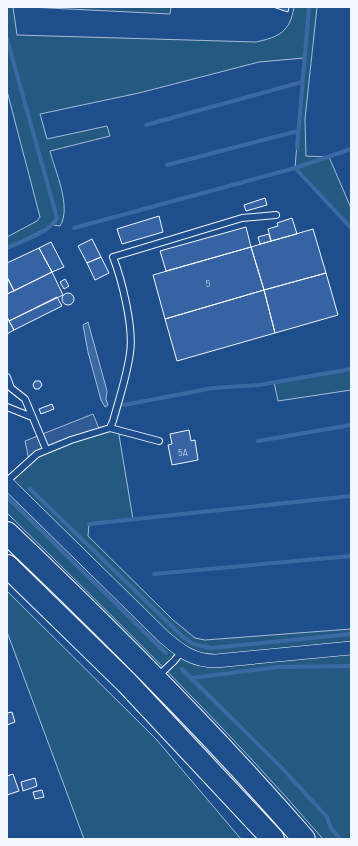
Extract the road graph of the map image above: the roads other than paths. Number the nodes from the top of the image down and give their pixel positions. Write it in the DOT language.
graph roads {
  1 [pos="276,215"];
  2 [pos="7,377"];
  3 [pos="9,388"];
  4 [pos="7,407"];
  5 [pos="32,417"];
  6 [pos="110,428"];
  7 [pos="160,441"];
  8 [pos="46,449"];
  9 [pos="7,482"];
  10 [pos="7,533"];
  11 [pos="7,566"];
  12 [pos="351,648"];
  13 [pos="182,651"];
  14 [pos="156,679"];
  15 [pos="273,839"];
  16 [pos="304,839"];
  1 -- 6 [label="lane"];
  2 -- 3 [label="lane"];
  3 -- 5 [label="lane"];
  4 -- 5 [label="lane"];
  5 -- 8 [label="lane"];
  6 -- 7 [label="lane"];
  6 -- 8 [label="lane"];
  8 -- 9 [label="lane"];
  9 -- 13 [label="street"];
  10 -- 14 [label="highway"];
  11 -- 15 [label="highway"];
  12 -- 13 [label="street"];
  13 -- 14 [label="lane"];
  14 -- 16 [label="highway"];
}
